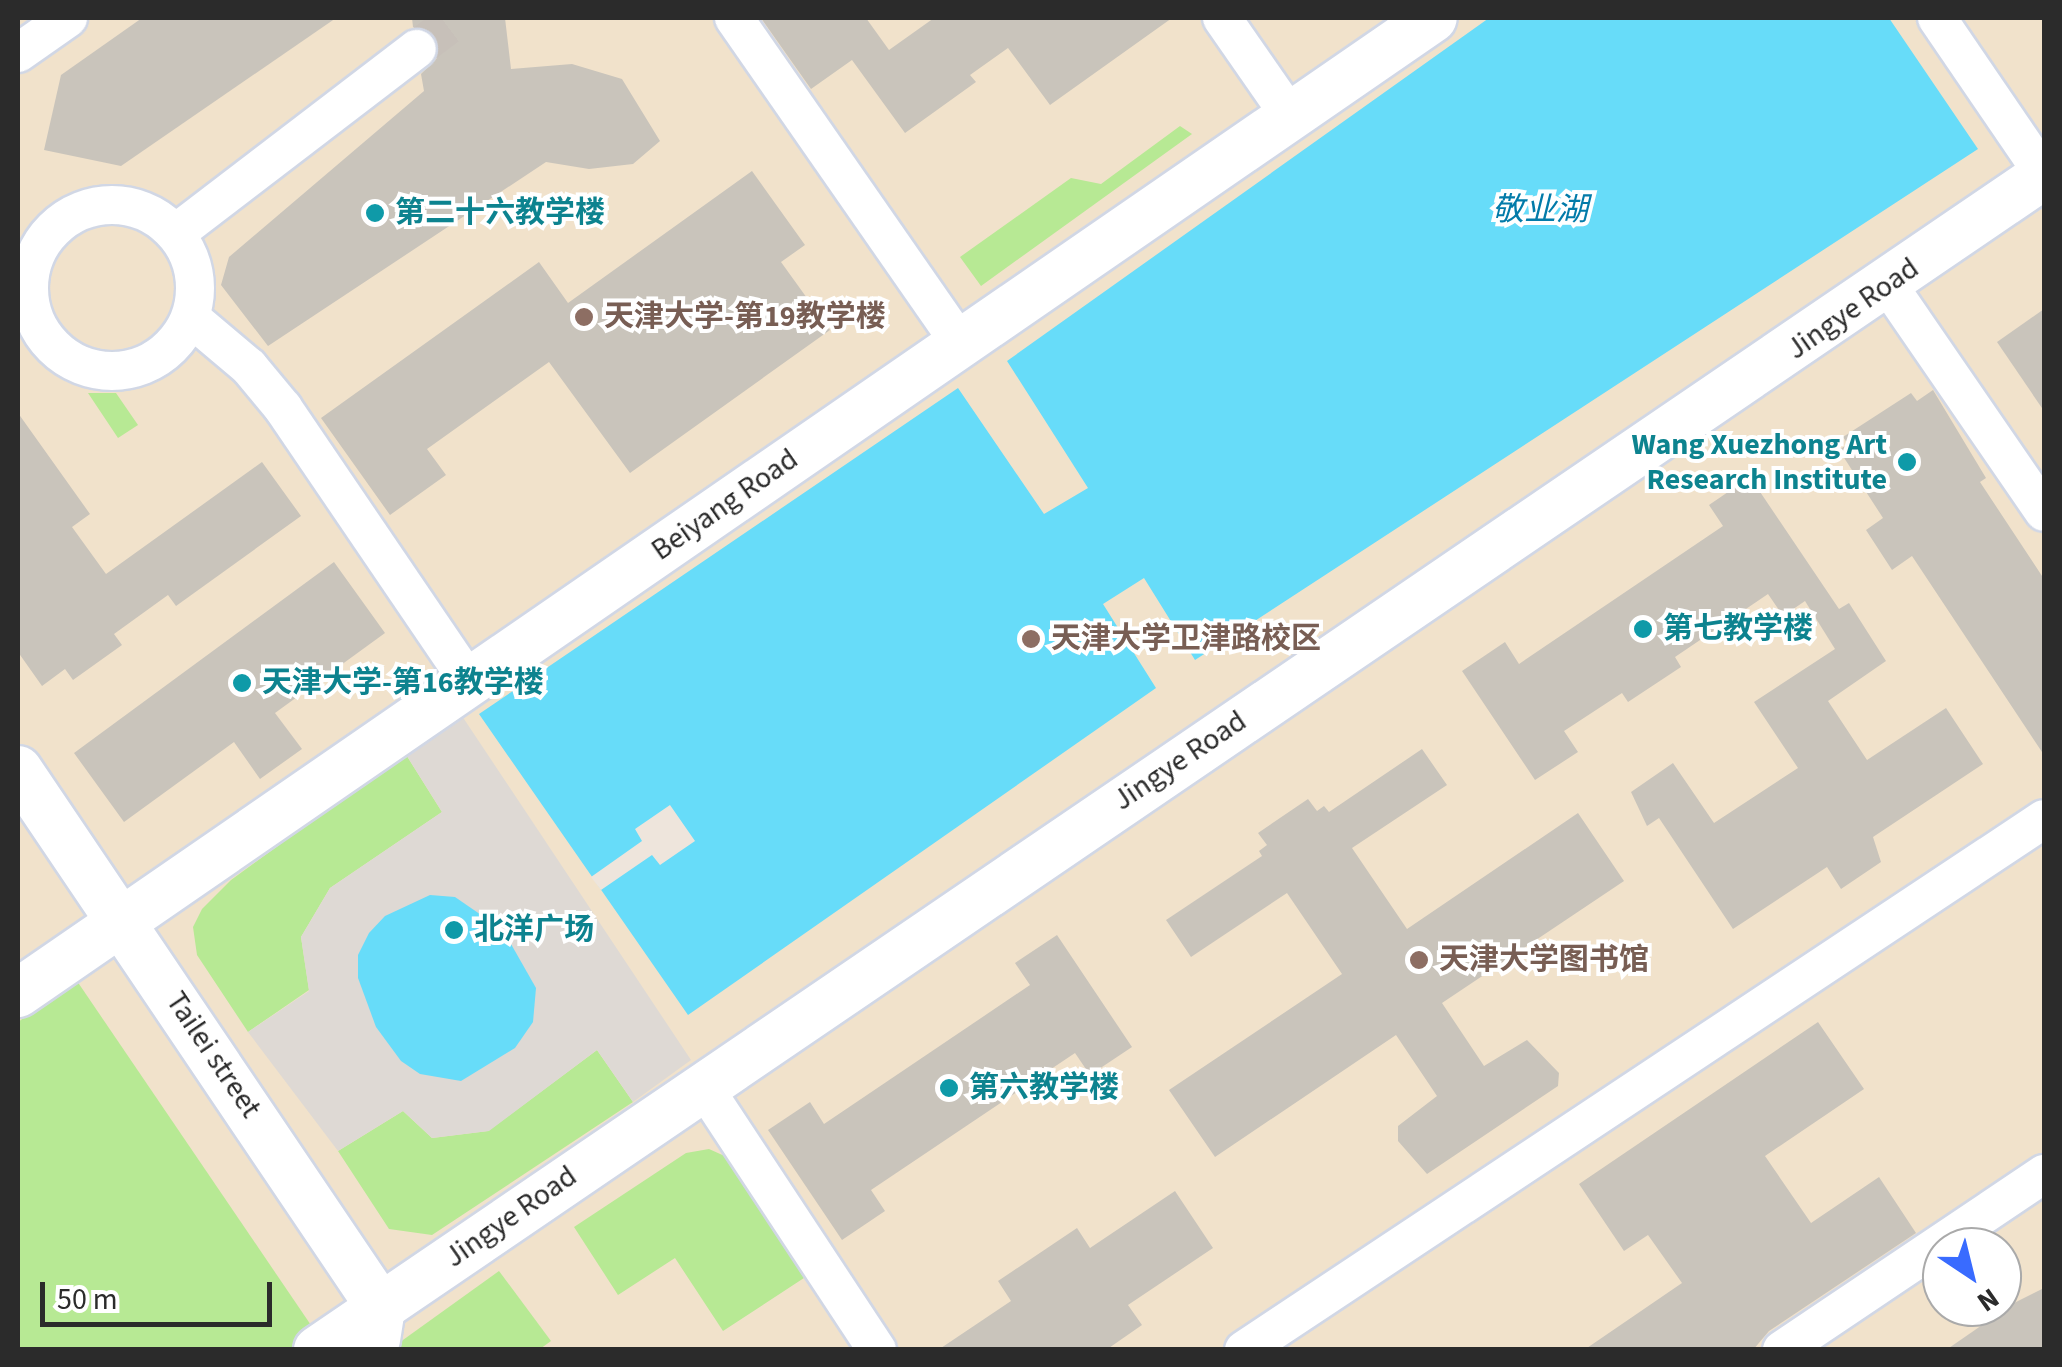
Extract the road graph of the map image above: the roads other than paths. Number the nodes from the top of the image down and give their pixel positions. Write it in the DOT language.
graph roads {
  1 [pos="68,18"];
  2 [pos="734,18"];
  3 [pos="1222,18"];
  4 [pos="1433,18"];
  5 [pos="1937,18"];
  6 [pos="417,48"];
  7 [pos="18,53"];
  8 [pos="1290,116"];
  9 [pos="2044,175"];
  10 [pos="176,233"];
  11 [pos="1888,285"];
  12 [pos="191,318"];
  13 [pos="960,343"];
  14 [pos="30,348"];
  15 [pos="2044,512"];
  16 [pos="469,682"];
  17 [pos="18,770"];
  18 [pos="2044,819"];
  19 [pos="123,919"];
  20 [pos="18,993"];
  21 [pos="702,1086"];
  22 [pos="2044,1174"];
  23 [pos="378,1329"];
  24 [pos="318,1350"];
  25 [pos="878,1350"];
  26 [pos="1244,1350"];
  27 [pos="1782,1350"];
  1 -- 7 [label="street"];
  2 -- 13 [label="street"];
  3 -- 8 [label="street"];
  4 -- 8 [label="street, Beiyang Road"];
  5 -- 9 [label="street"];
  6 -- 10 [label="street"];
  8 -- 13 [label="street, Beiyang Road"];
  9 -- 11 [label="street, Jingye Road"];
  10 -- 12 [label="street"];
  10 -- 14 [label="street"];
  11 -- 15 [label="street"];
  11 -- 21 [label="street, Jingye Road"];
  12 -- 14 [label="street"];
  12 -- 16 [label="street"];
  13 -- 16 [label="street, Beiyang Road"];
  16 -- 19 [label="street, Beiyang Road"];
  17 -- 19 [label="street, Tailei street"];
  18 -- 26 [label="street"];
  19 -- 20 [label="street, Beiyang Road"];
  19 -- 23 [label="street, Tailei street"];
  21 -- 23 [label="street, Jingye Road"];
  21 -- 25 [label="street"];
  22 -- 27 [label="street"];
  23 -- 24 [label="street, Jingye Road"];
}
